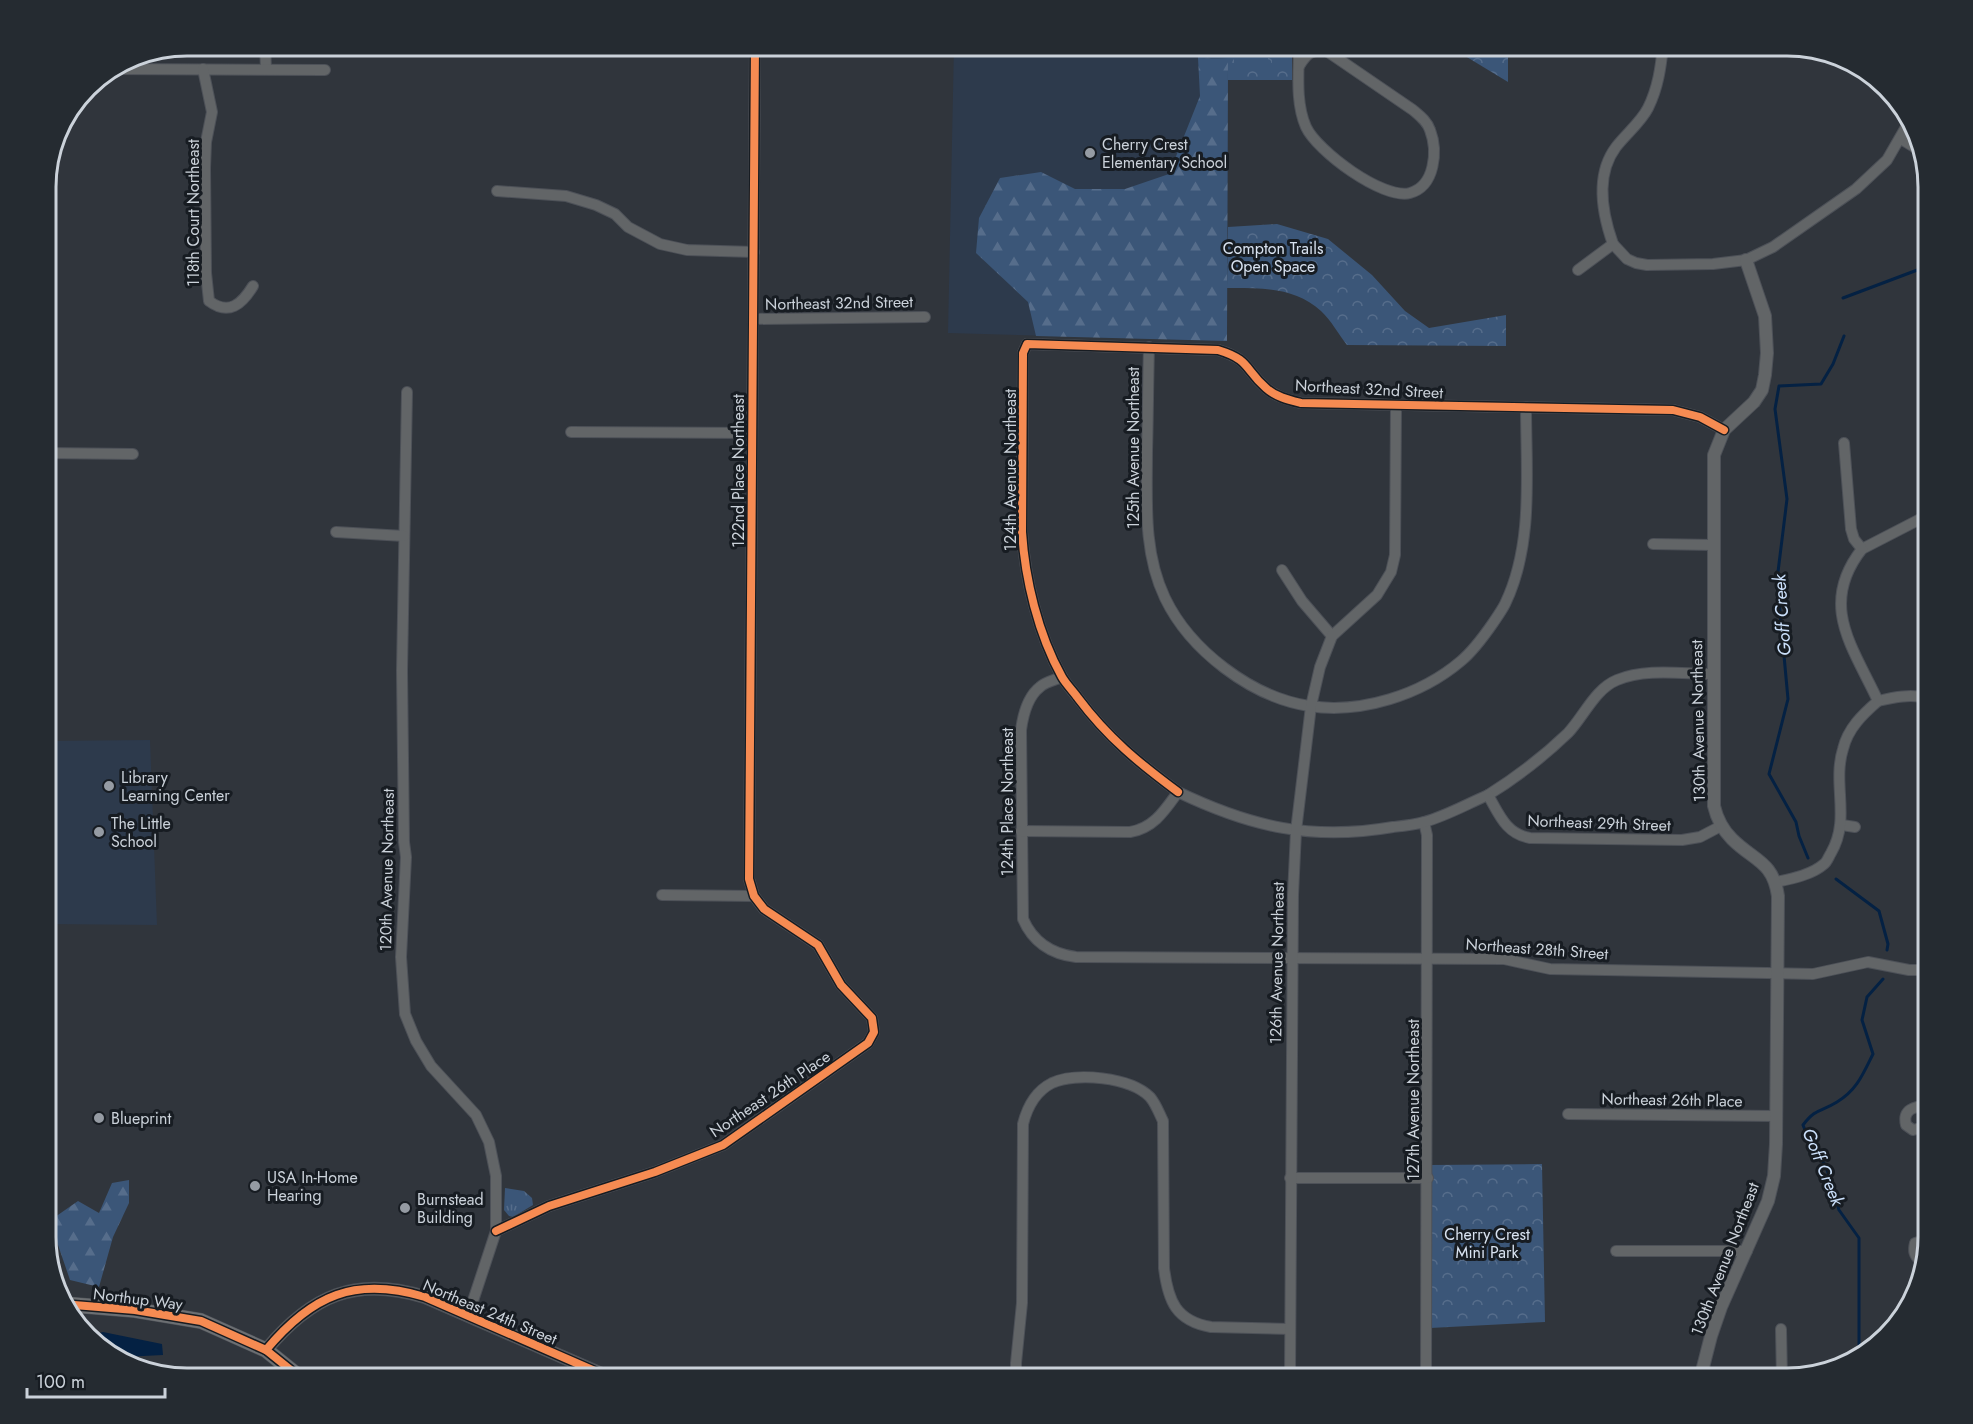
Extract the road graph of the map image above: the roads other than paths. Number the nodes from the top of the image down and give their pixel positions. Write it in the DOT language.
graph roads {
  1 [pos="265,56"];
  2 [pos="755,56"];
  3 [pos="1299,56"];
  4 [pos="1305,56"];
  5 [pos="1333,56"];
  6 [pos="1661,56"];
  7 [pos="1299,66"];
  8 [pos="129,69"];
  9 [pos="203,69"];
  10 [pos="266,69"];
  11 [pos="325,70"];
  12 [pos="1905,131"];
  13 [pos="1901,139"];
  14 [pos="1910,145"];
  15 [pos="497,191"];
  16 [pos="1613,244"];
  17 [pos="754,252"];
  18 [pos="1746,260"];
  19 [pos="1578,270"];
  20 [pos="253,286"];
  21 [pos="925,317"];
  22 [pos="753,319"];
  23 [pos="1027,344"];
  24 [pos="1149,347"];
  25 [pos="407,392"];
  26 [pos="1396,405"];
  27 [pos="1526,408"];
  28 [pos="1724,430"];
  29 [pos="571,432"];
  30 [pos="752,433"];
  31 [pos="1844,443"];
  32 [pos="56,453"];
  33 [pos="133,454"];
  34 [pos="1918,520"];
  35 [pos="336,532"];
  36 [pos="404,536"];
  37 [pos="1653,544"];
  38 [pos="1714,545"];
  39 [pos="1862,549"];
  40 [pos="1282,570"];
  41 [pos="1332,636"];
  42 [pos="1713,674"];
  43 [pos="1062,677"];
  44 [pos="1918,696"];
  45 [pos="1878,701"];
  46 [pos="1311,706"];
  47 [pos="1178,792"];
  48 [pos="1488,795"];
  49 [pos="1424,822"];
  50 [pos="1842,825"];
  51 [pos="1721,826"];
  52 [pos="1855,827"];
  53 [pos="1021,831"];
  54 [pos="1296,831"];
  55 [pos="1776,882"];
  56 [pos="662,895"];
  57 [pos="754,896"];
  58 [pos="1038,942"];
  59 [pos="1292,958"];
  60 [pos="1428,959"];
  61 [pos="1918,970"];
  62 [pos="1778,973"];
  63 [pos="1918,1108"];
  64 [pos="1568,1114"];
  65 [pos="1776,1116"];
  66 [pos="1918,1129"];
  67 [pos="1290,1178"];
  68 [pos="1428,1178"];
  69 [pos="496,1231"];
  70 [pos="1917,1242"];
  71 [pos="1616,1251"];
  72 [pos="1747,1251"];
  73 [pos="1916,1257"];
  74 [pos="75,1305"];
  75 [pos="468,1316"];
  76 [pos="1290,1329"];
  77 [pos="1781,1329"];
  78 [pos="266,1350"];
  79 [pos="288,1368"];
  80 [pos="588,1368"];
  81 [pos="1016,1368"];
  82 [pos="1290,1368"];
  83 [pos="1426,1368"];
  84 [pos="1703,1368"];
  85 [pos="1782,1368"];
  1 -- 10 [label="street"];
  2 -- 17 [label="street, 122nd Place Northeast"];
  3 -- 7 [label="street"];
  4 -- 7 [label="street"];
  5 -- 7 [label="street"];
  6 -- 16 [label="street"];
  8 -- 9 [label="street"];
  9 -- 10 [label="street"];
  9 -- 20 [label="street, 118th Court Northeast"];
  10 -- 11 [label="street"];
  12 -- 13 [label="street"];
  13 -- 14 [label="street"];
  13 -- 18 [label="street"];
  15 -- 17 [label="street"];
  16 -- 18 [label="street"];
  16 -- 19 [label="street"];
  17 -- 22 [label="street, 122nd Place Northeast"];
  18 -- 28 [label="street, 130th Avenue Northeast"];
  21 -- 22 [label="street, Northeast 32nd Street"];
  22 -- 30 [label="street, 122nd Place Northeast"];
  23 -- 24 [label="street, Northeast 32nd Street"];
  23 -- 43 [label="street, 124th Avenue Northeast"];
  24 -- 26 [label="street, Northeast 32nd Street"];
  24 -- 46 [label="street, 125th Avenue Northeast"];
  25 -- 36 [label="street, 120th Avenue Northeast"];
  26 -- 27 [label="street, Northeast 32nd Street"];
  26 -- 41 [label="street"];
  27 -- 28 [label="street, Northeast 32nd Street"];
  27 -- 46 [label="street, 125th Avenue Northeast"];
  28 -- 38 [label="street, 130th Avenue Northeast"];
  29 -- 30 [label="street"];
  30 -- 57 [label="street, 122nd Place Northeast"];
  31 -- 39 [label="street"];
  32 -- 33 [label="street"];
  34 -- 39 [label="street"];
  35 -- 36 [label="street"];
  36 -- 69 [label="street, 120th Avenue Northeast"];
  37 -- 38 [label="street"];
  38 -- 42 [label="street, 130th Avenue Northeast"];
  39 -- 45 [label="street"];
  40 -- 41 [label="street"];
  41 -- 46 [label="street, 126th Avenue Northeast"];
  42 -- 48 [label="street"];
  42 -- 51 [label="street, 130th Avenue Northeast"];
  43 -- 47 [label="street, 124th Avenue Northeast"];
  43 -- 53 [label="street, 124th Place Northeast"];
  44 -- 45 [label="street"];
  45 -- 50 [label="street"];
  46 -- 54 [label="street, 126th Avenue Northeast"];
  47 -- 53 [label="street"];
  47 -- 54 [label="street"];
  48 -- 49 [label="street"];
  48 -- 51 [label="street, Northeast 29th Street"];
  49 -- 54 [label="street"];
  49 -- 60 [label="street, 127th Avenue Northeast"];
  50 -- 52 [label="street"];
  50 -- 55 [label="street"];
  51 -- 55 [label="street"];
  53 -- 58 [label="street, 124th Place Northeast"];
  54 -- 59 [label="street, 126th Avenue Northeast"];
  55 -- 62 [label="street, 130th Avenue Northeast"];
  56 -- 57 [label="street"];
  57 -- 69 [label="street, Northeast 26th Place"];
  58 -- 59 [label="street, Northeast 28th Street"];
  59 -- 60 [label="street, Northeast 28th Street"];
  59 -- 67 [label="street, 126th Avenue Northeast"];
  60 -- 62 [label="street, Northeast 28th Street"];
  60 -- 68 [label="street, 127th Avenue Northeast"];
  61 -- 62 [label="street, Northeast 28th Street"];
  62 -- 65 [label="street, 130th Avenue Northeast"];
  63 -- 66 [label="street"];
  64 -- 65 [label="street, Northeast 26th Place"];
  65 -- 72 [label="street, 130th Avenue Northeast"];
  67 -- 68 [label="street"];
  67 -- 76 [label="street, 126th Avenue Northeast"];
  68 -- 83 [label="street, 127th Avenue Northeast"];
  69 -- 75 [label="street, 120th Avenue Northeast"];
  70 -- 73 [label="street"];
  71 -- 72 [label="street"];
  72 -- 84 [label="street, 130th Avenue Northeast"];
  74 -- 78 [label="main road, Northup Way"];
  75 -- 78 [label="street, Northeast 24th Street"];
  75 -- 80 [label="street, Northeast 24th Street"];
  76 -- 81 [label="street"];
  76 -- 82 [label="street, 126th Avenue Northeast"];
  77 -- 85 [label="street"];
  78 -- 79 [label="main road, Northup Way"];
}
